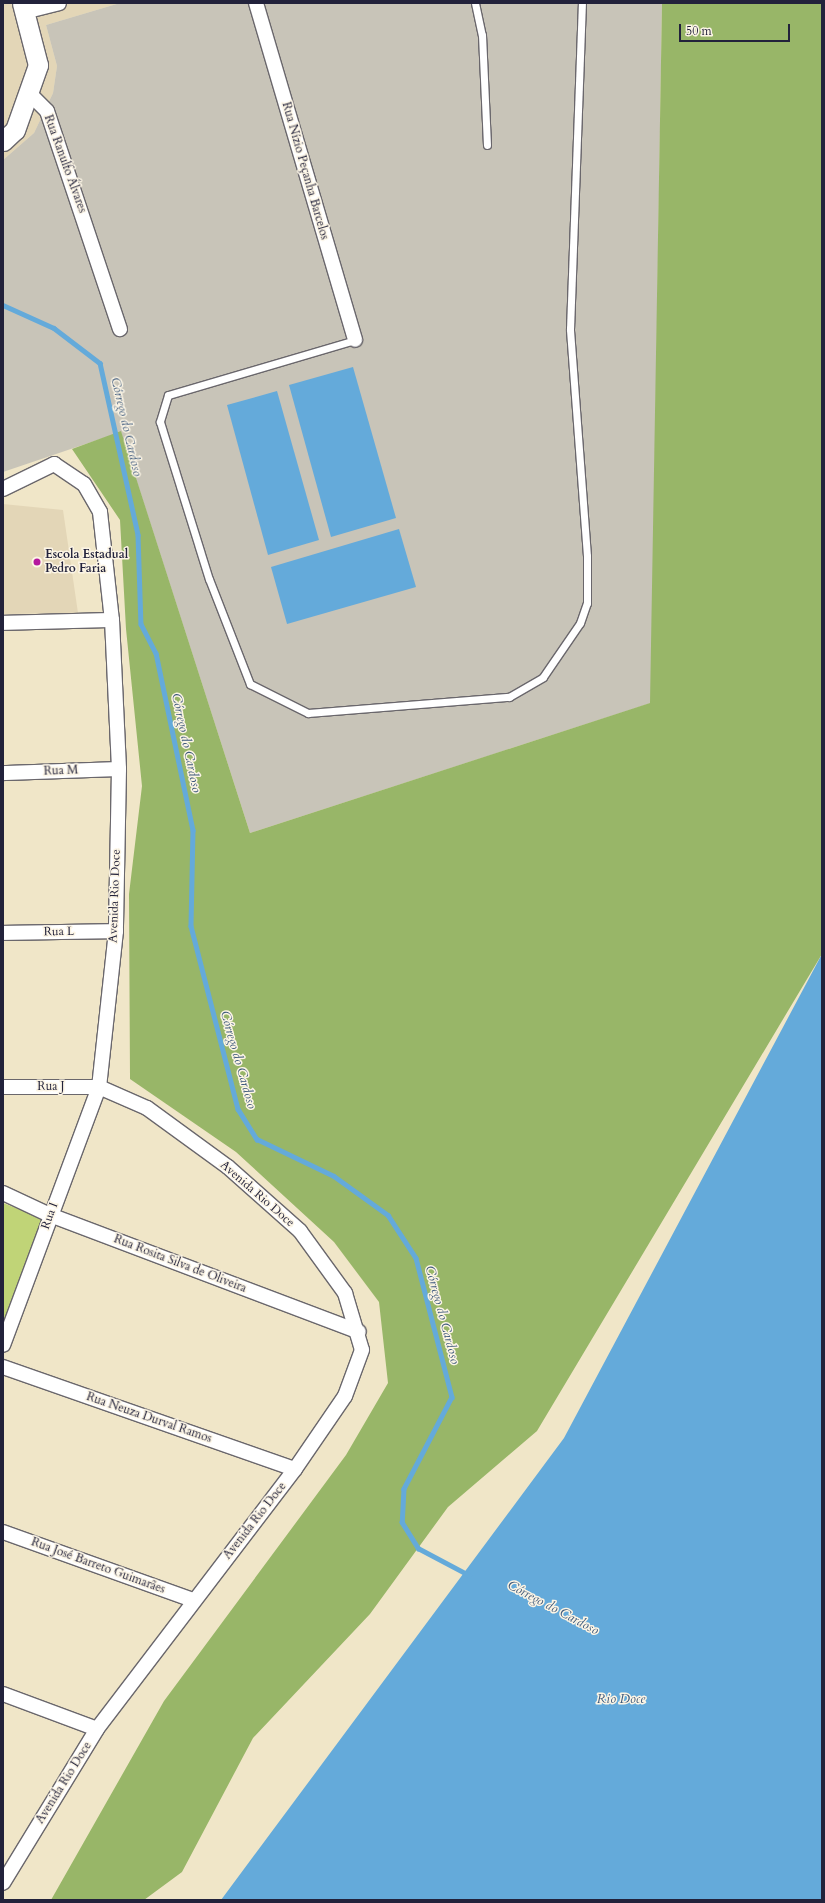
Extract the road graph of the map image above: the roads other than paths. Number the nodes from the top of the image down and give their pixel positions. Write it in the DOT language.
graph roads {
  1 [pos="59,3"];
  2 [pos="256,3"];
  3 [pos="475,3"];
  4 [pos="582,3"];
  5 [pos="23,8"];
  6 [pos="30,94"];
  7 [pos="3,141"];
  8 [pos="487,145"];
  9 [pos="120,329"];
  10 [pos="355,340"];
  11 [pos="3,489"];
  12 [pos="112,620"];
  13 [pos="3,624"];
  14 [pos="119,769"];
  15 [pos="3,773"];
  16 [pos="116,931"];
  17 [pos="3,933"];
  18 [pos="3,1087"];
  19 [pos="99,1087"];
  20 [pos="3,1193"];
  21 [pos="50,1215"];
  22 [pos="359,1332"];
  23 [pos="3,1345"];
  24 [pos="3,1367"];
  25 [pos="295,1469"];
  26 [pos="3,1532"];
  27 [pos="193,1600"];
  28 [pos="3,1694"];
  29 [pos="98,1729"];
  30 [pos="8,1863"];
  31 [pos="3,1883"];
  1 -- 5 [label="street"];
  2 -- 10 [label="street, Rua Nízio Peçanha Barcelos"];
  3 -- 8 [label="lane"];
  4 -- 10 [label="lane"];
  5 -- 6 [label="main road"];
  6 -- 7 [label="main road"];
  6 -- 9 [label="street, Rua Ranulfo Álvares"];
  11 -- 12 [label="street, Avenida Rio Doce"];
  12 -- 13 [label="street"];
  12 -- 14 [label="street, Avenida Rio Doce"];
  14 -- 15 [label="street, Rua M"];
  14 -- 16 [label="street, Avenida Rio Doce"];
  16 -- 17 [label="street, Rua L"];
  16 -- 19 [label="street, Avenida Rio Doce"];
  18 -- 19 [label="street, Rua J"];
  19 -- 21 [label="street, Rua I"];
  19 -- 22 [label="street, Avenida Rio Doce"];
  20 -- 21 [label="street, Rua Rosita Silva de Oliveira"];
  21 -- 22 [label="street, Rua Rosita Silva de Oliveira"];
  21 -- 23 [label="street, Rua I"];
  22 -- 25 [label="street, Avenida Rio Doce"];
  24 -- 25 [label="street, Rua Neuza Durval Ramos"];
  25 -- 27 [label="street, Avenida Rio Doce"];
  26 -- 27 [label="street, Rua José Barreto Guimarães"];
  27 -- 29 [label="street, Avenida Rio Doce"];
  28 -- 29 [label="street"];
  29 -- 30 [label="street, Avenida Rio Doce"];
  30 -- 31 [label="street, Avenida Rio Doce"];
}
